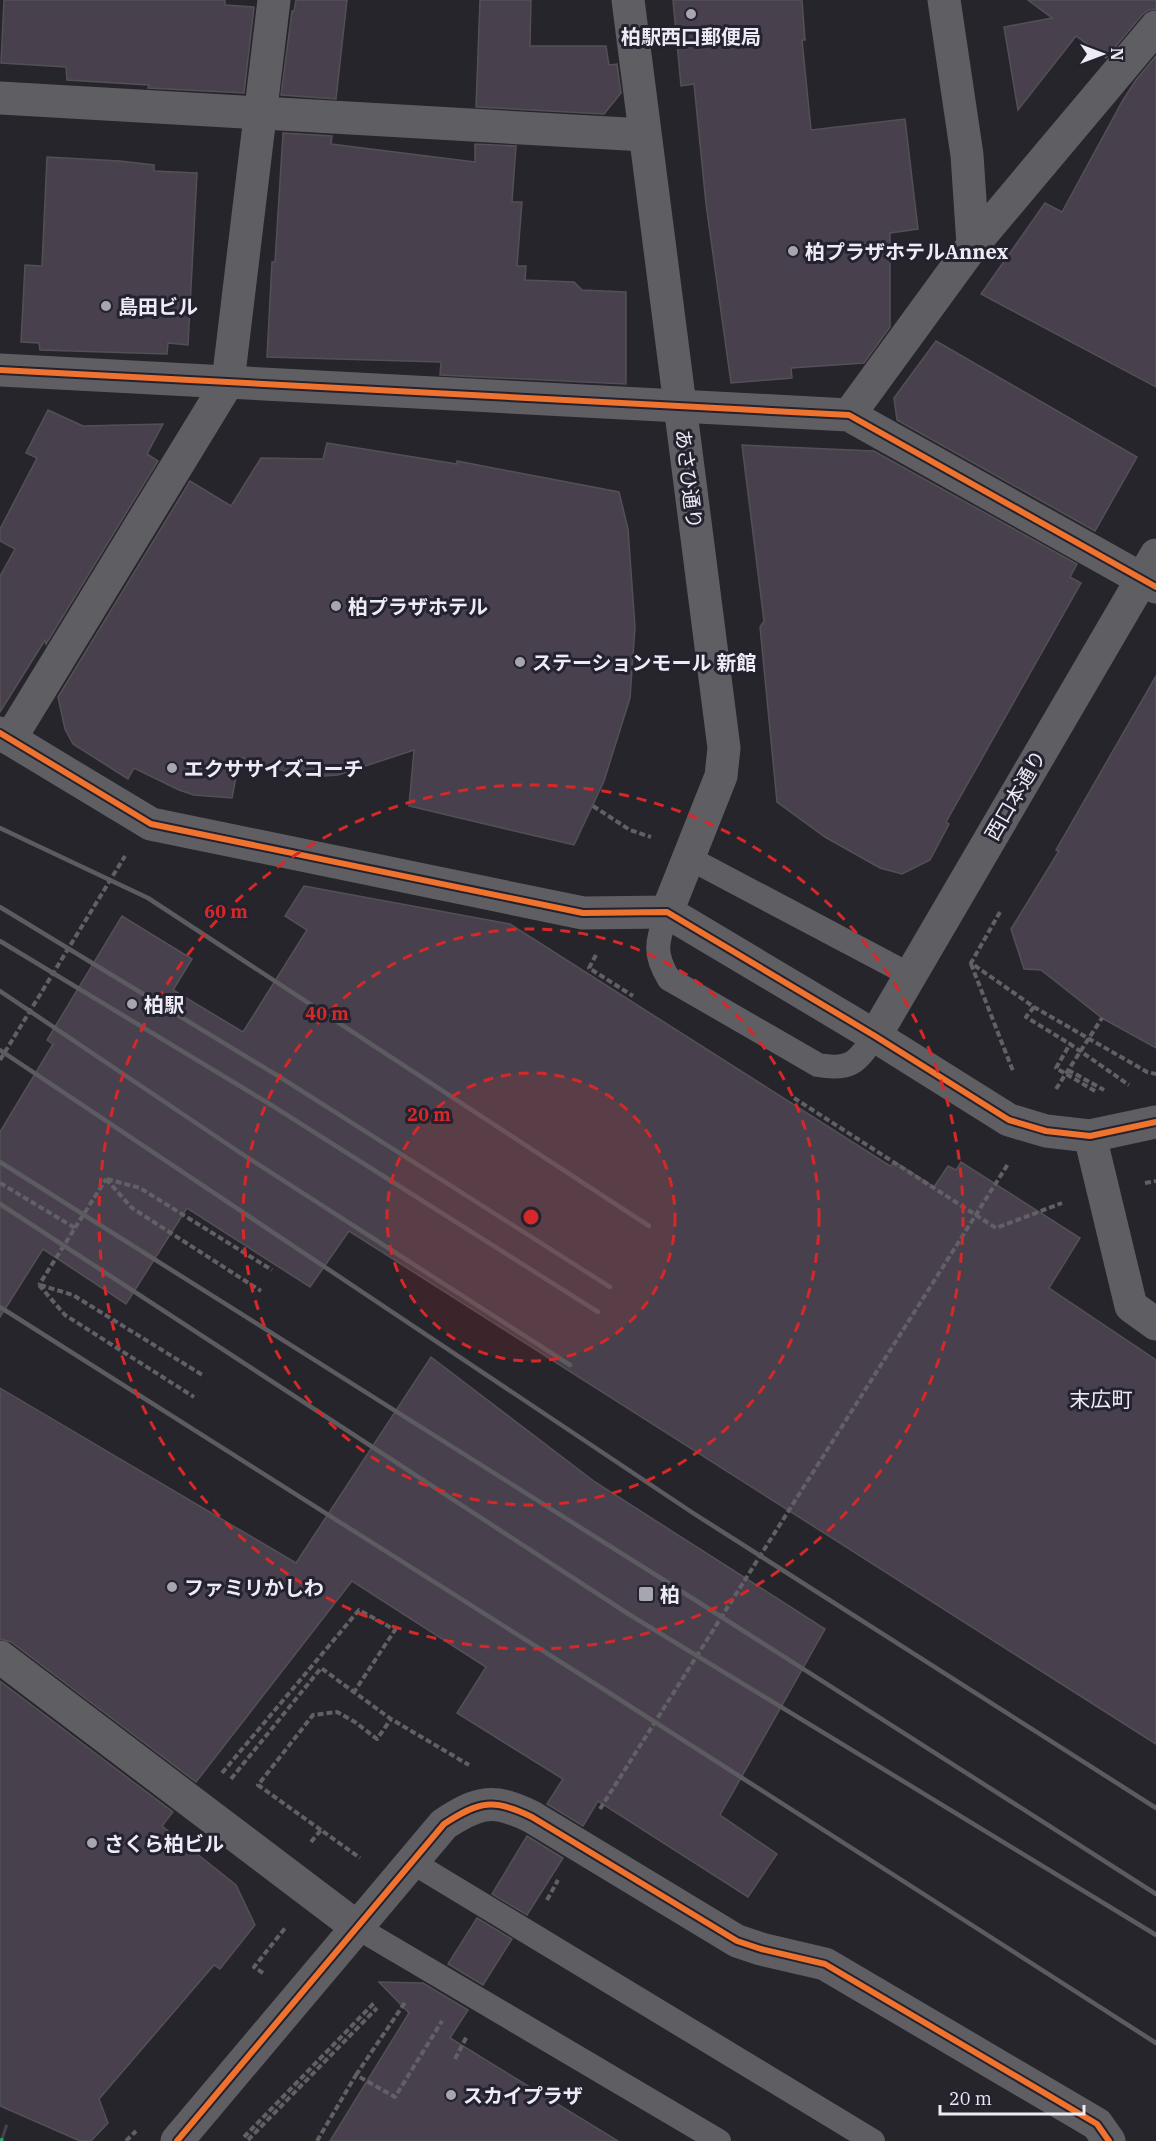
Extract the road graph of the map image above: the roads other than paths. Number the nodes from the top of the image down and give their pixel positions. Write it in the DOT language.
graph roads {
  1 [pos="274,0"];
  2 [pos="628,0"];
  3 [pos="944,0"];
  4 [pos="1156,27"];
  5 [pos="0,98"];
  6 [pos="260,113"];
  7 [pos="644,135"];
  8 [pos="973,245"];
  9 [pos="0,370"];
  10 [pos="228,382"];
  11 [pos="679,405"];
  12 [pos="849,415"];
  13 [pos="1151,574"];
  14 [pos="5,736"];
  15 [pos="690,858"];
  16 [pos="667,912"];
  17 [pos="910,975"];
  18 [pos="875,1036"];
  19 [pos="1156,1122"];
  20 [pos="1090,1136"];
  21 [pos="1156,1324"];
  22 [pos="0,1657"];
  23 [pos="412,1862"];
  24 [pos="358,1928"];
  25 [pos="177,2141"];
  26 [pos="719,2141"];
  27 [pos="873,2141"];
  28 [pos="1109,2141"];
  1 -- 6 [label="street"];
  2 -- 7 [label="street, あさひ通り"];
  3 -- 8 [label="street"];
  4 -- 8 [label="street"];
  5 -- 6 [label="street"];
  6 -- 7 [label="street"];
  6 -- 10 [label="street"];
  7 -- 11 [label="street, あさひ通り"];
  8 -- 12 [label="street"];
  9 -- 10 [label="street"];
  10 -- 11 [label="street"];
  10 -- 14 [label="street"];
  11 -- 12 [label="street"];
  11 -- 15 [label="street, あさひ通り"];
  12 -- 13 [label="street"];
  13 -- 17 [label="street, 西口本通り"];
  14 -- 16 [label="street"];
  15 -- 16 [label="street, あさひ通り"];
  15 -- 17 [label="lane"];
  16 -- 18 [label="street"];
  16 -- 18 [label="lane"];
  17 -- 18 [label="street, 西口本通り"];
  18 -- 20 [label="street"];
  19 -- 20 [label="street"];
  20 -- 21 [label="street"];
  22 -- 24 [label="street"];
  23 -- 24 [label="street"];
  23 -- 27 [label="lane"];
  23 -- 28 [label="street"];
  24 -- 25 [label="street"];
  24 -- 26 [label="lane"];
}
